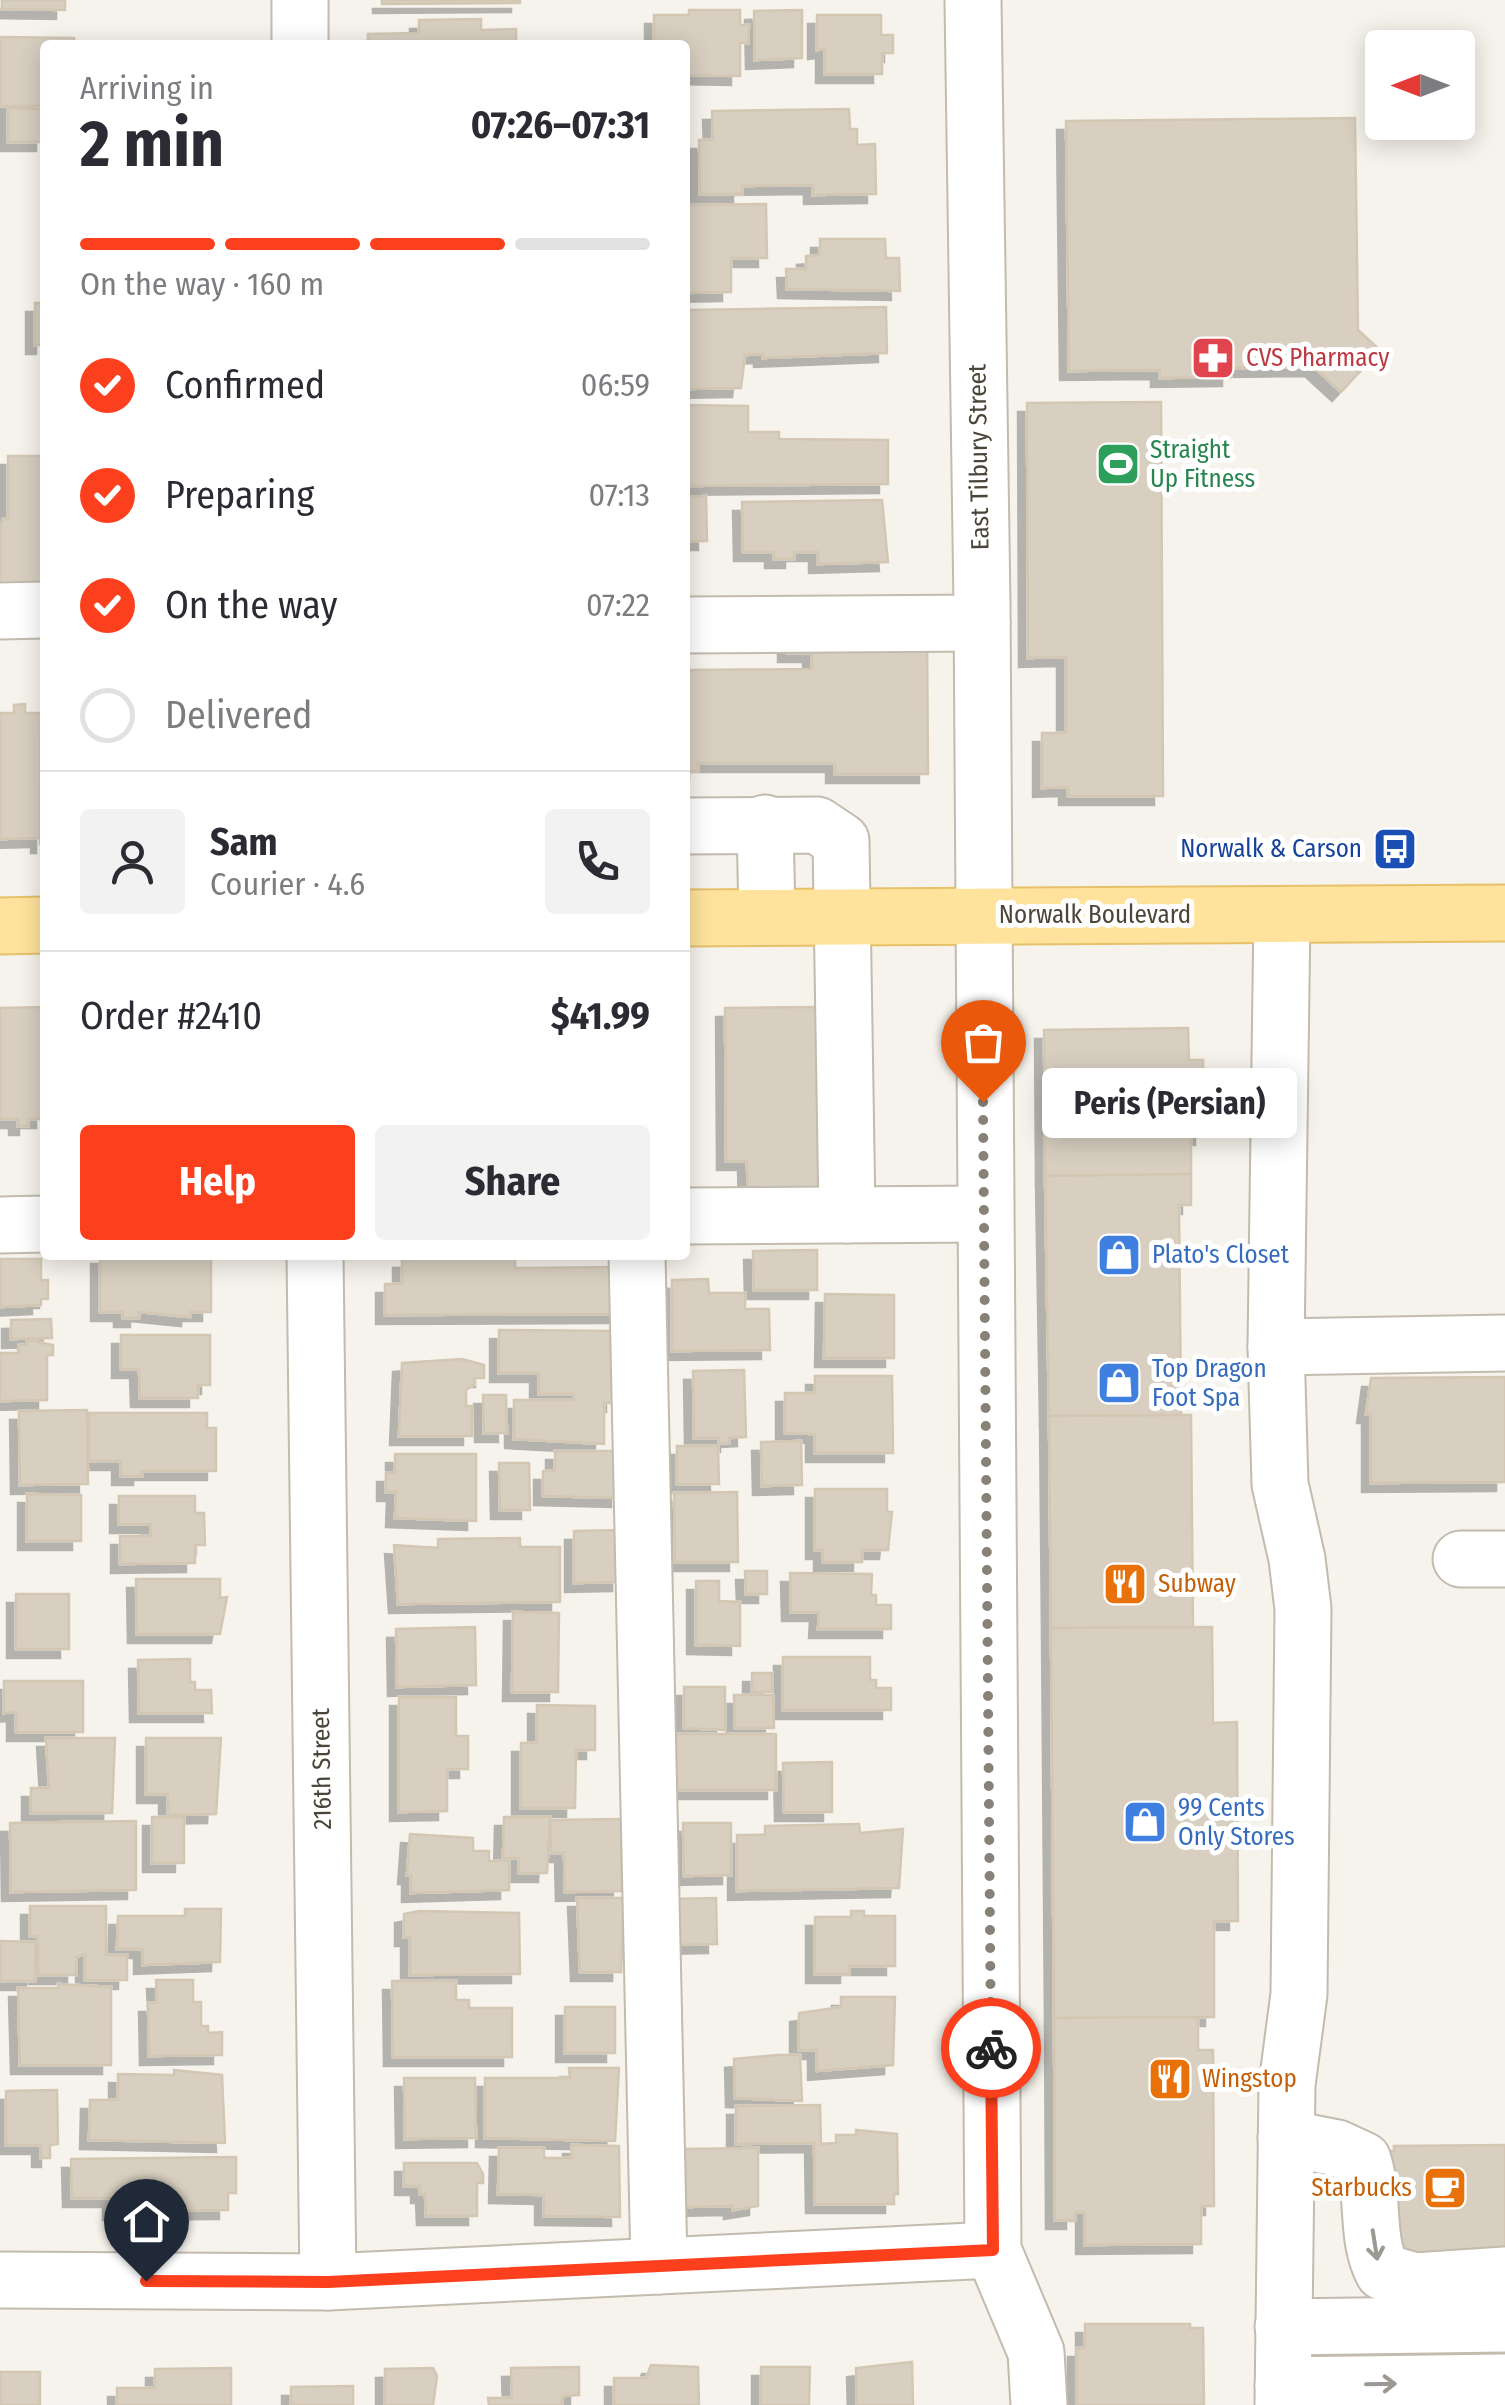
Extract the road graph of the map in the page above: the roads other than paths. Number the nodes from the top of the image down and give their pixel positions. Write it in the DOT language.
graph roads {
  1 [pos="300,0"];
  2 [pos="972,0"];
  3 [pos="300,40"];
  4 [pos="690,606"];
  5 [pos="40,610"];
  6 [pos="0,611"];
  7 [pos="982,614"];
  8 [pos="690,625"];
  9 [pos="765,823"];
  10 [pos="690,826"];
  11 [pos="1505,913"];
  12 [pos="982,914"];
  13 [pos="839,916"];
  14 [pos="1282,916"];
  15 [pos="767,917"];
  16 [pos="690,918"];
  17 [pos="0,926"];
  18 [pos="40,926"];
  19 [pos="984,1214"];
  20 [pos="846,1215"];
  21 [pos="690,1216"];
  22 [pos="40,1224"];
  23 [pos="0,1226"];
  24 [pos="316,1260"];
  25 [pos="637,1260"];
  26 [pos="1505,1343"];
  27 [pos="1276,1346"];
  28 [pos="1286,2138"];
  29 [pos="993,2250"];
  30 [pos="659,2266"];
  31 [pos="1505,2275"];
  32 [pos="0,2280"];
  33 [pos="328,2282"];
  34 [pos="1505,2324"];
  35 [pos="1283,2327"];
  36 [pos="1505,2382"];
  37 [pos="1283,2395"];
  38 [pos="1039,2405"];
  1 -- 3 [label="street"];
  2 -- 7 [label="street, East Tilbury Street"];
  4 -- 7 [label="street"];
  5 -- 6 [label="street"];
  7 -- 8 [label="street"];
  7 -- 12 [label="street, East Tilbury Street"];
  9 -- 10 [label="street"];
  9 -- 13 [label="street"];
  9 -- 15 [label="street"];
  11 -- 14 [label="main road, Norwalk Boulevard"];
  12 -- 13 [label="main road, Norwalk Boulevard"];
  12 -- 14 [label="main road, Norwalk Boulevard"];
  12 -- 19 [label="street, East Tilbury Street"];
  13 -- 15 [label="main road, Norwalk Boulevard"];
  13 -- 20 [label="street"];
  14 -- 27 [label="street"];
  15 -- 16 [label="main road, Norwalk Boulevard"];
  17 -- 18 [label="main road"];
  19 -- 20 [label="street"];
  19 -- 29 [label="street, East Tilbury Street"];
  20 -- 21 [label="street"];
  22 -- 23 [label="street"];
  24 -- 33 [label="street, 216th Street"];
  25 -- 30 [label="street"];
  26 -- 27 [label="street"];
  27 -- 28 [label="street"];
  28 -- 31 [label="street, one-way"];
  28 -- 35 [label="street"];
  29 -- 30 [label="street"];
  29 -- 38 [label="street"];
  30 -- 33 [label="street"];
  32 -- 33 [label="street"];
  34 -- 35 [label="street"];
  35 -- 37 [label="street"];
  37 -- 36 [label="street, one-way"];
}
